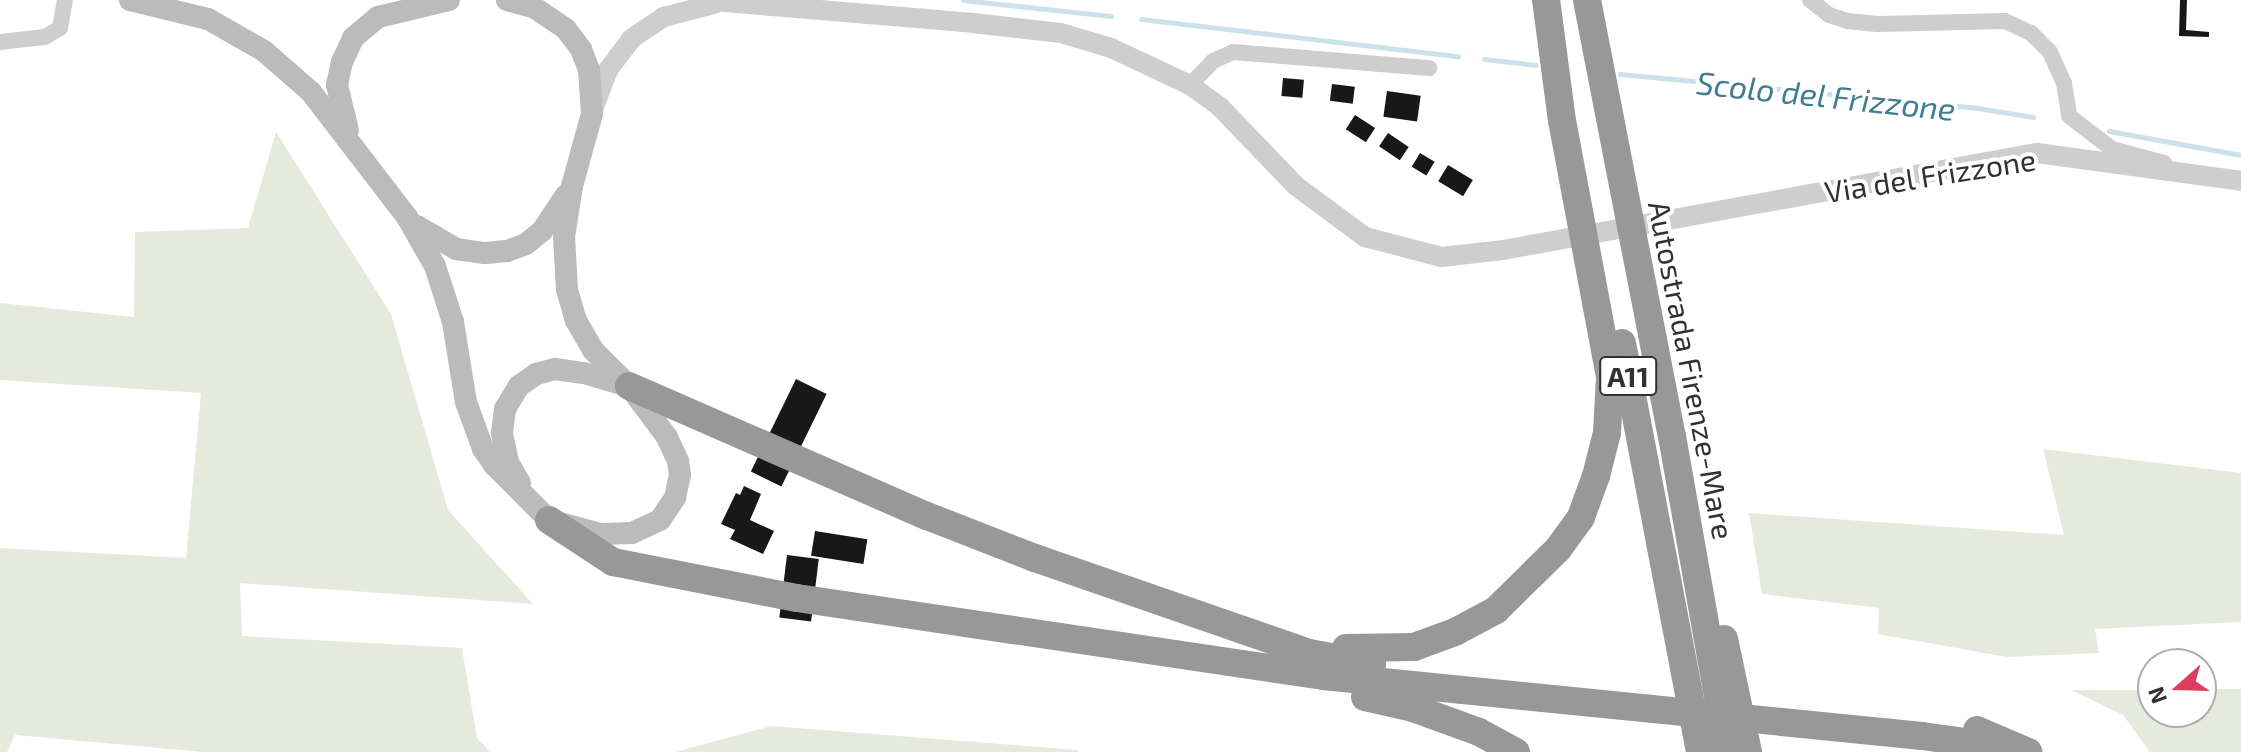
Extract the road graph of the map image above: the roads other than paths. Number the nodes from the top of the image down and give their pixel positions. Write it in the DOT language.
graph roads {
  1 [pos="65,0"];
  2 [pos="130,0"];
  3 [pos="448,0"];
  4 [pos="507,0"];
  5 [pos="701,0"];
  6 [pos="1546,0"];
  7 [pos="1556,0"];
  8 [pos="1587,0"];
  9 [pos="1810,0"];
  10 [pos="722,3"];
  11 [pos="0,42"];
  12 [pos="1429,68"];
  13 [pos="1190,85"];
  14 [pos="592,114"];
  15 [pos="355,146"];
  16 [pos="2201,174"];
  17 [pos="2241,181"];
  18 [pos="572,186"];
  19 [pos="407,217"];
  20 [pos="629,386"];
  21 [pos="1672,436"];
  22 [pos="544,516"];
  23 [pos="1210,621"];
  24 [pos="1169,651"];
  25 [pos="1589,697"];
  26 [pos="1818,718"];
  27 [pos="1516,752"];
  28 [pos="1700,752"];
  29 [pos="1728,752"];
  30 [pos="1748,752"];
  31 [pos="1994,752"];
  32 [pos="2028,752"];
  1 -- 11 [label="street"];
  2 -- 15 [label="main road"];
  3 -- 15 [label="main road"];
  4 -- 14 [label="main road"];
  5 -- 10 [label="street"];
  6 -- 23 [label="highway"];
  7 -- 28 [label="highway, A11"];
  8 -- 21 [label="highway, Autostrada Firenze-Mare / A11"];
  9 -- 16 [label="street"];
  10 -- 13 [label="street, Via del Frizzone"];
  10 -- 14 [label="street"];
  12 -- 13 [label="street"];
  13 -- 16 [label="street, Via del Frizzone"];
  14 -- 18 [label="main road"];
  15 -- 19 [label="main road"];
  16 -- 17 [label="street, Via del Frizzone"];
  18 -- 19 [label="main road"];
  18 -- 20 [label="main road"];
  19 -- 22 [label="main road"];
  20 -- 22 [label="main road"];
  20 -- 22 [label="main road"];
  20 -- 23 [label="highway"];
  21 -- 29 [label="highway, Autostrada Firenze-Mare / A11"];
  21 -- 30 [label="highway"];
  22 -- 24 [label="highway"];
  23 -- 25 [label="highway"];
  24 -- 25 [label="highway"];
  24 -- 27 [label="highway"];
  25 -- 26 [label="highway"];
  26 -- 31 [label="highway"];
  26 -- 32 [label="highway"];
}
